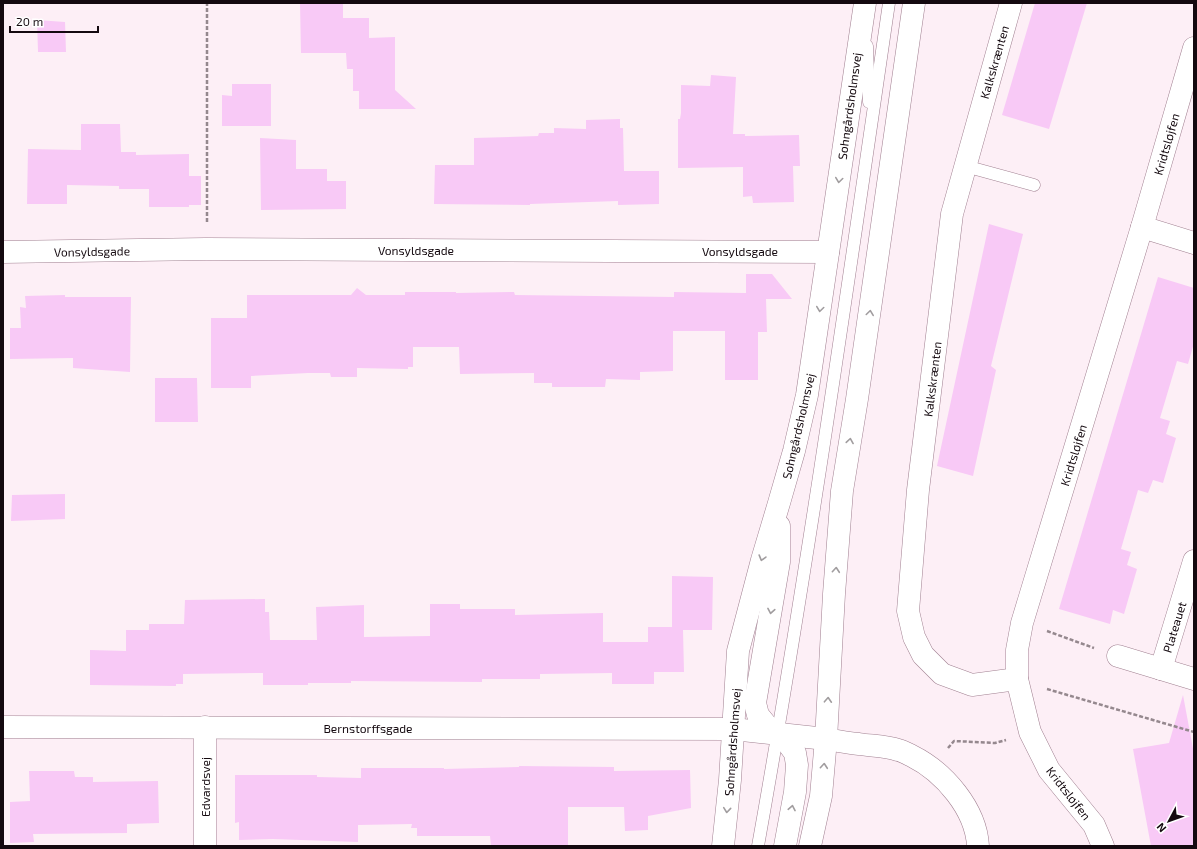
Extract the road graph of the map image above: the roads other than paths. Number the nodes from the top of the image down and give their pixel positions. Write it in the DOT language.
graph roads {
  1 [pos="865,3"];
  2 [pos="889,3"];
  3 [pos="914,3"];
  4 [pos="1010,3"];
  5 [pos="1194,48"];
  6 [pos="870,131"];
  7 [pos="965,166"];
  8 [pos="1034,185"];
  9 [pos="1142,227"];
  10 [pos="1194,243"];
  11 [pos="3,252"];
  12 [pos="828,252"];
  13 [pos="779,503"];
  14 [pos="1194,561"];
  15 [pos="1118,656"];
  16 [pos="1161,669"];
  17 [pos="1017,679"];
  18 [pos="1194,679"];
  19 [pos="3,727"];
  20 [pos="205,728"];
  21 [pos="732,729"];
  22 [pos="778,734"];
  23 [pos="826,739"];
  24 [pos="205,846"];
  25 [pos="723,846"];
  26 [pos="758,846"];
  27 [pos="785,846"];
  28 [pos="810,846"];
  29 [pos="978,846"];
  30 [pos="1103,846"];
  1 -- 6 [label="lane"];
  1 -- 12 [label="street, Sohngårdsholmsvej, one-way"];
  2 -- 6 [label="lane"];
  23 -- 3 [label="street, one-way"];
  4 -- 7 [label="street, Kalkskrænten"];
  5 -- 9 [label="street, Kridtsløjfen"];
  6 -- 22 [label="lane"];
  7 -- 8 [label="lane"];
  7 -- 17 [label="street, Kalkskrænten"];
  9 -- 10 [label="street"];
  9 -- 17 [label="street, Kridtsløjfen"];
  11 -- 12 [label="street, Vonsyldsgade"];
  12 -- 13 [label="street, Sohngårdsholmsvej, one-way"];
  13 -- 21 [label="street, Sohngårdsholmsvej, one-way"];
  13 -- 22 [label="street, one-way"];
  14 -- 16 [label="street, Plateauet"];
  15 -- 16 [label="street, Plateauet"];
  16 -- 18 [label="street, Plateauet"];
  17 -- 30 [label="street, Kridtsløjfen"];
  19 -- 20 [label="street, Bernstorffsgade"];
  20 -- 21 [label="street, Bernstorffsgade"];
  20 -- 24 [label="street, Edvardsvej"];
  21 -- 22 [label="street, Bernstorffsgade"];
  21 -- 25 [label="street, Sohngårdsholmsvej, one-way"];
  22 -- 23 [label="street, Bernstorffsgade"];
  22 -- 26 [label="lane"];
  27 -- 22 [label="street, one-way"];
  28 -- 23 [label="street, one-way"];
  23 -- 29 [label="street"];
}
